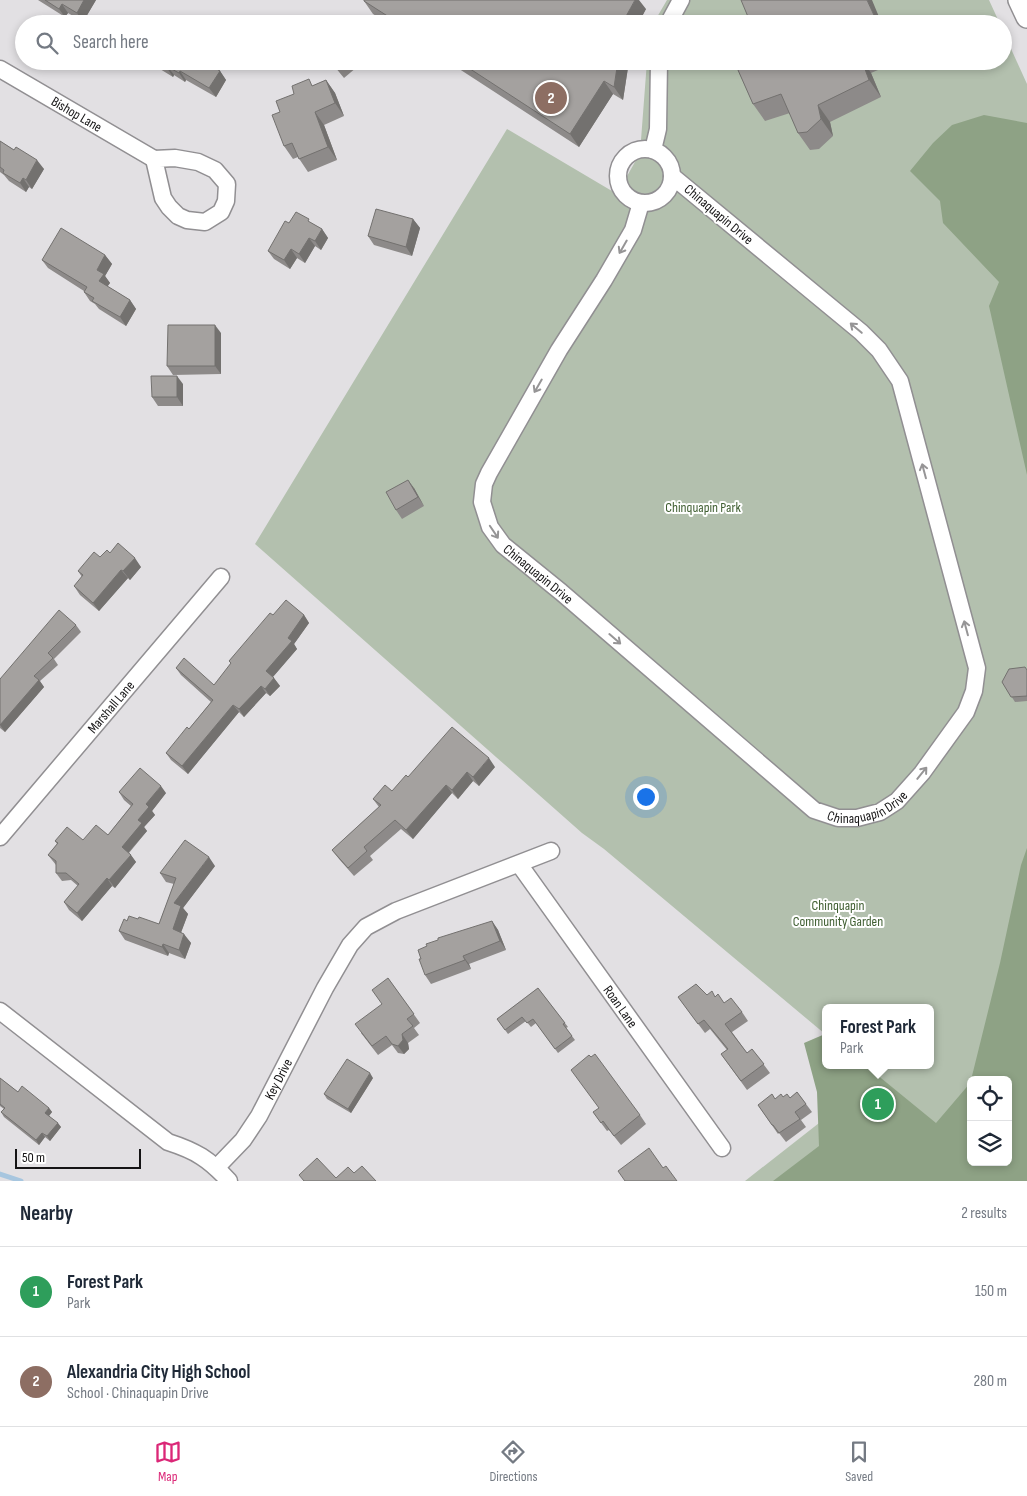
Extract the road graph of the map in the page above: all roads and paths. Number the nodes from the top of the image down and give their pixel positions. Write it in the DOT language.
graph roads {
  1 [pos="681,0"];
  2 [pos="1019,0"];
  3 [pos="673,15"];
  4 [pos="1027,17"];
  5 [pos="0,69"];
  6 [pos="659,70"];
  7 [pos="653,150"];
  8 [pos="154,159"];
  9 [pos="672,176"];
  10 [pos="642,203"];
  11 [pos="221,576"];
  12 [pos="0,837"];
  13 [pos="551,851"];
  14 [pos="519,864"];
  15 [pos="0,1011"];
  16 [pos="722,1148"];
  17 [pos="217,1167"];
  18 [pos="229,1181"];
  1 -- 3 [label="street"];
  2 -- 4 [label="main road"];
  5 -- 8 [label="street, Bishop Lane"];
  6 -- 7 [label="street"];
  7 -- 9 [label="street, Chinaquapin Drive"];
  7 -- 10 [label="street"];
  8 -- 8 [label="street"];
  9 -- 10 [label="street, Chinaquapin Drive"];
  10 -- 9 [label="street, Chinaquapin Drive, one-way"];
  11 -- 12 [label="street, Marshall Lane"];
  13 -- 14 [label="street, Key Drive"];
  14 -- 16 [label="street, Roan Lane"];
  14 -- 17 [label="street, Key Drive"];
  15 -- 17 [label="street"];
  17 -- 18 [label="street"];
}
